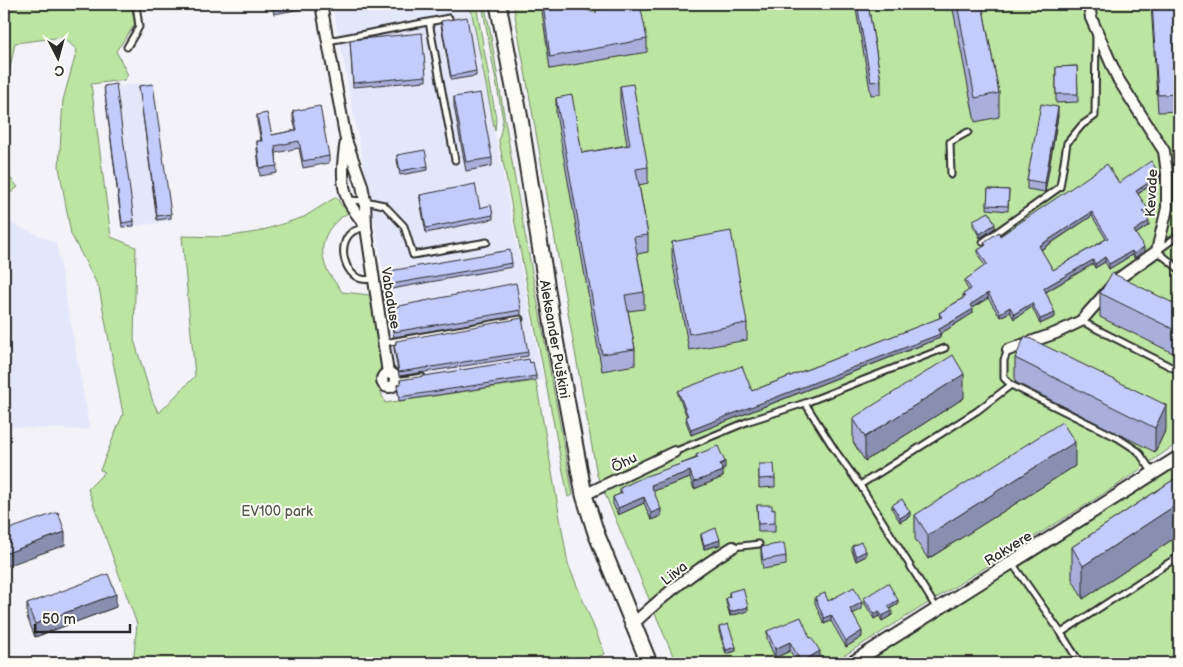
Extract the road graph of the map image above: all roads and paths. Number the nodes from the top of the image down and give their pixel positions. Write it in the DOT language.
graph roads {
  1 [pos="136,4"];
  2 [pos="321,4"];
  3 [pos="498,4"];
  4 [pos="1089,4"];
  5 [pos="449,18"];
  6 [pos="429,22"];
  7 [pos="1096,30"];
  8 [pos="328,42"];
  9 [pos="127,47"];
  10 [pos="968,132"];
  11 [pos="346,140"];
  12 [pos="454,160"];
  13 [pos="950,175"];
  14 [pos="348,200"];
  15 [pos="365,201"];
  16 [pos="366,226"];
  17 [pos="1179,235"];
  18 [pos="487,242"];
  19 [pos="983,242"];
  20 [pos="1157,251"];
  21 [pos="1179,269"];
  22 [pos="374,280"];
  23 [pos="520,319"];
  24 [pos="1082,321"];
  25 [pos="384,343"];
  26 [pos="945,348"];
  27 [pos="1008,350"];
  28 [pos="1179,371"];
  29 [pos="433,375"];
  30 [pos="392,377"];
  31 [pos="1011,385"];
  32 [pos="805,403"];
  33 [pos="674,452"];
  34 [pos="1179,458"];
  35 [pos="1154,474"];
  36 [pos="860,485"];
  37 [pos="584,495"];
  38 [pos="759,544"];
  39 [pos="733,546"];
  40 [pos="1179,556"];
  41 [pos="1012,563"];
  42 [pos="937,608"];
  43 [pos="633,624"];
  44 [pos="1061,633"];
  45 [pos="649,663"];
  46 [pos="852,663"];
  47 [pos="1080,663"];
  1 -- 9 [label="lane"];
  2 -- 8 [label="street, Vabaduse"];
  3 -- 37 [label="main road, Aleksander Puškini"];
  4 -- 7 [label="street, Kevade"];
  5 -- 6 [label="lane"];
  6 -- 8 [label="lane"];
  6 -- 12 [label="lane"];
  7 -- 19 [label="lane"];
  7 -- 20 [label="street, Kevade"];
  8 -- 11 [label="street, Vabaduse"];
  10 -- 13 [label="lane"];
  11 -- 14 [label="street, Vabaduse"];
  11 -- 15 [label="street, Vabaduse"];
  14 -- 15 [label="lane"];
  14 -- 16 [label="street, Vabaduse"];
  15 -- 16 [label="street, Vabaduse"];
  15 -- 18 [label="lane"];
  16 -- 22 [label="street, Vabaduse"];
  16 -- 22 [label="lane"];
  17 -- 20 [label="lane"];
  20 -- 21 [label="lane"];
  20 -- 24 [label="street"];
  22 -- 25 [label="street, Vabaduse"];
  23 -- 25 [label="lane"];
  24 -- 27 [label="street"];
  24 -- 28 [label="lane"];
  25 -- 30 [label="street, Vabaduse"];
  26 -- 32 [label="lane"];
  27 -- 31 [label="lane"];
  29 -- 30 [label="lane"];
  31 -- 35 [label="lane"];
  31 -- 36 [label="lane"];
  32 -- 33 [label="lane"];
  32 -- 36 [label="lane"];
  33 -- 37 [label="street, Õhu"];
  34 -- 35 [label="street, Rakvere"];
  35 -- 41 [label="street, Rakvere"];
  36 -- 42 [label="lane"];
  37 -- 43 [label="main road, Aleksander Puškini"];
  38 -- 39 [label="lane"];
  39 -- 43 [label="street, Liiva"];
  40 -- 44 [label="lane"];
  41 -- 42 [label="street, Rakvere"];
  41 -- 44 [label="lane"];
  42 -- 46 [label="street, Rakvere"];
  43 -- 45 [label="main road, Aleksander Puškini"];
  44 -- 47 [label="lane"];
}
